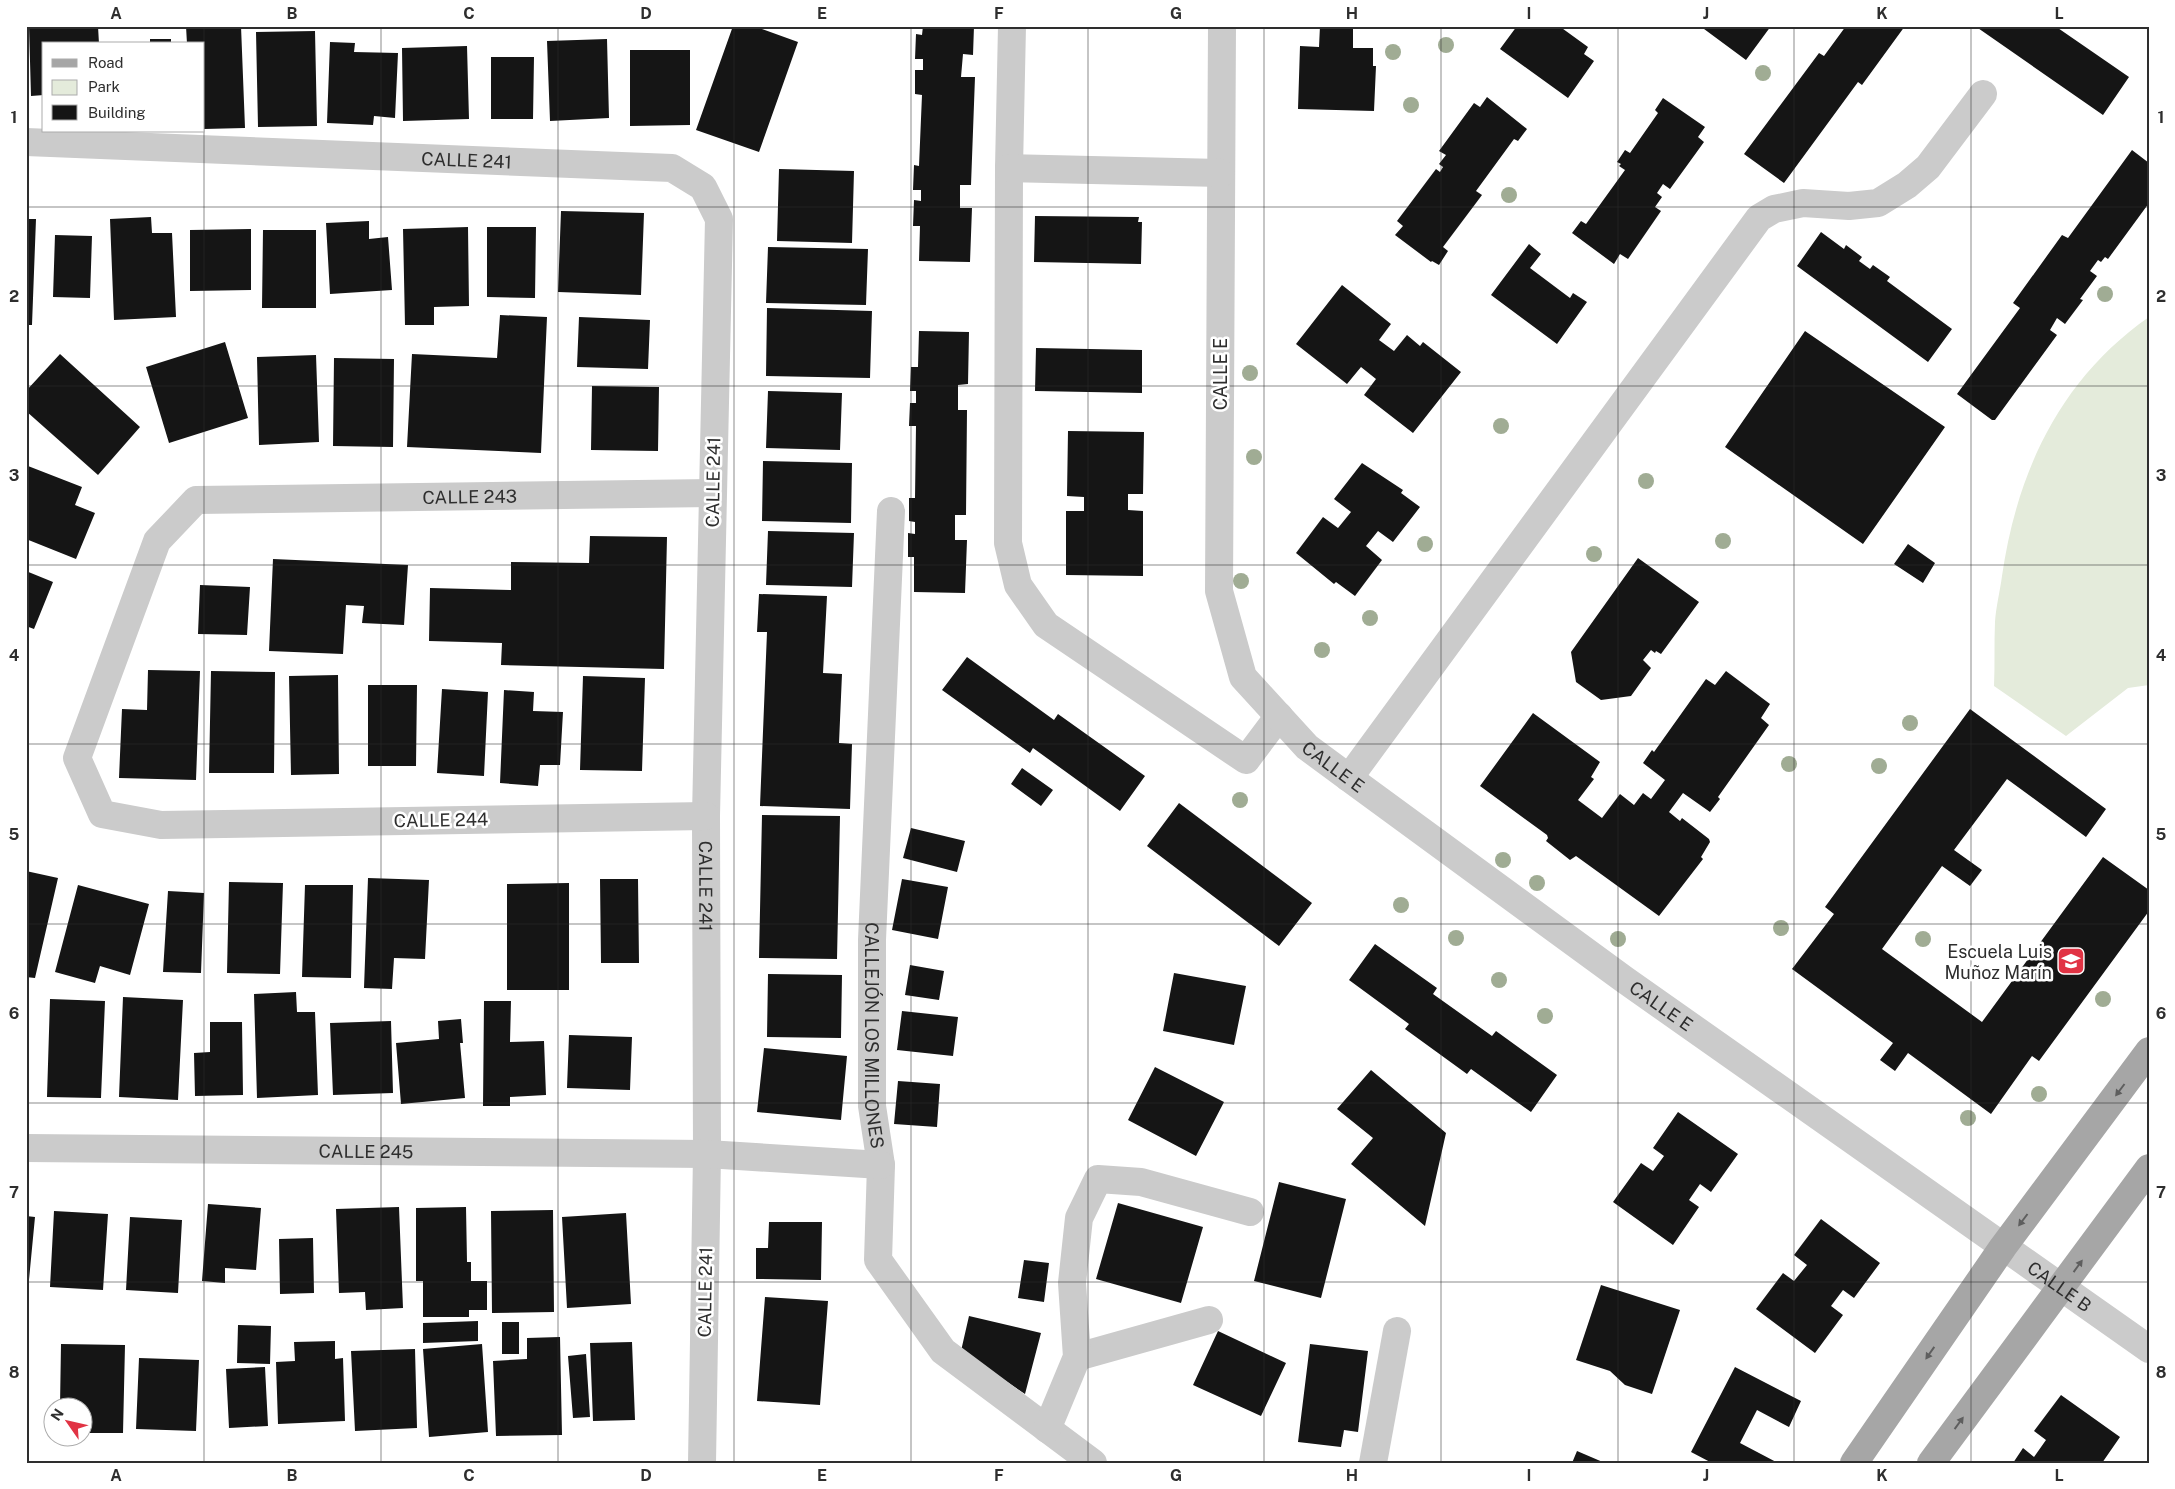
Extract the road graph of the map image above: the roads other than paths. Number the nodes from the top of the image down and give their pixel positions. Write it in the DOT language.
graph roads {
  1 [pos="1012,26"];
  2 [pos="1222,26"];
  3 [pos="1983,94"];
  4 [pos="26,142"];
  5 [pos="1008,168"];
  6 [pos="1221,173"];
  7 [pos="712,492"];
  8 [pos="891,511"];
  9 [pos="1278,716"];
  10 [pos="1348,778"];
  11 [pos="706,816"];
  12 [pos="176,824"];
  13 [pos="2149,1051"];
  14 [pos="26,1148"];
  15 [pos="707,1154"];
  16 [pos="881,1165"];
  17 [pos="2149,1168"];
  18 [pos="1250,1212"];
  19 [pos="1970,1224"];
  20 [pos="2003,1247"];
  21 [pos="2062,1288"];
  22 [pos="1209,1320"];
  23 [pos="1397,1331"];
  24 [pos="2149,1349"];
  25 [pos="1076,1357"];
  26 [pos="1047,1429"];
  27 [pos="702,1463"];
  28 [pos="1093,1463"];
  29 [pos="1373,1463"];
  30 [pos="1854,1463"];
  31 [pos="1931,1463"];
  1 -- 5 [label="street"];
  2 -- 6 [label="street, CALLE E"];
  3 -- 10 [label="street"];
  4 -- 7 [label="street, CALLE 241"];
  5 -- 6 [label="street"];
  5 -- 9 [label="street"];
  6 -- 9 [label="street, CALLE E"];
  7 -- 11 [label="street, CALLE 241"];
  7 -- 12 [label="street, CALLE 243"];
  8 -- 16 [label="street, CALLEJÓN LOS MILLONES"];
  9 -- 10 [label="street, CALLE E"];
  10 -- 19 [label="street, CALLE E"];
  11 -- 12 [label="street, CALLE 244"];
  11 -- 15 [label="street, CALLE 241"];
  13 -- 20 [label="main road, one-way"];
  14 -- 15 [label="street, CALLE 245"];
  15 -- 16 [label="street, CALLE 245"];
  15 -- 27 [label="street, CALLE 241"];
  16 -- 26 [label="street, CALLEJÓN LOS MILLONES"];
  21 -- 17 [label="main road, one-way"];
  18 -- 25 [label="street"];
  19 -- 20 [label="street, CALLE B"];
  20 -- 21 [label="street, CALLE B"];
  20 -- 30 [label="main road, one-way"];
  21 -- 24 [label="street, CALLE B"];
  31 -- 21 [label="main road, one-way"];
  22 -- 25 [label="street"];
  23 -- 29 [label="street"];
  25 -- 26 [label="street"];
  26 -- 28 [label="street, CALLEJÓN LOS MILLONES"];
}
